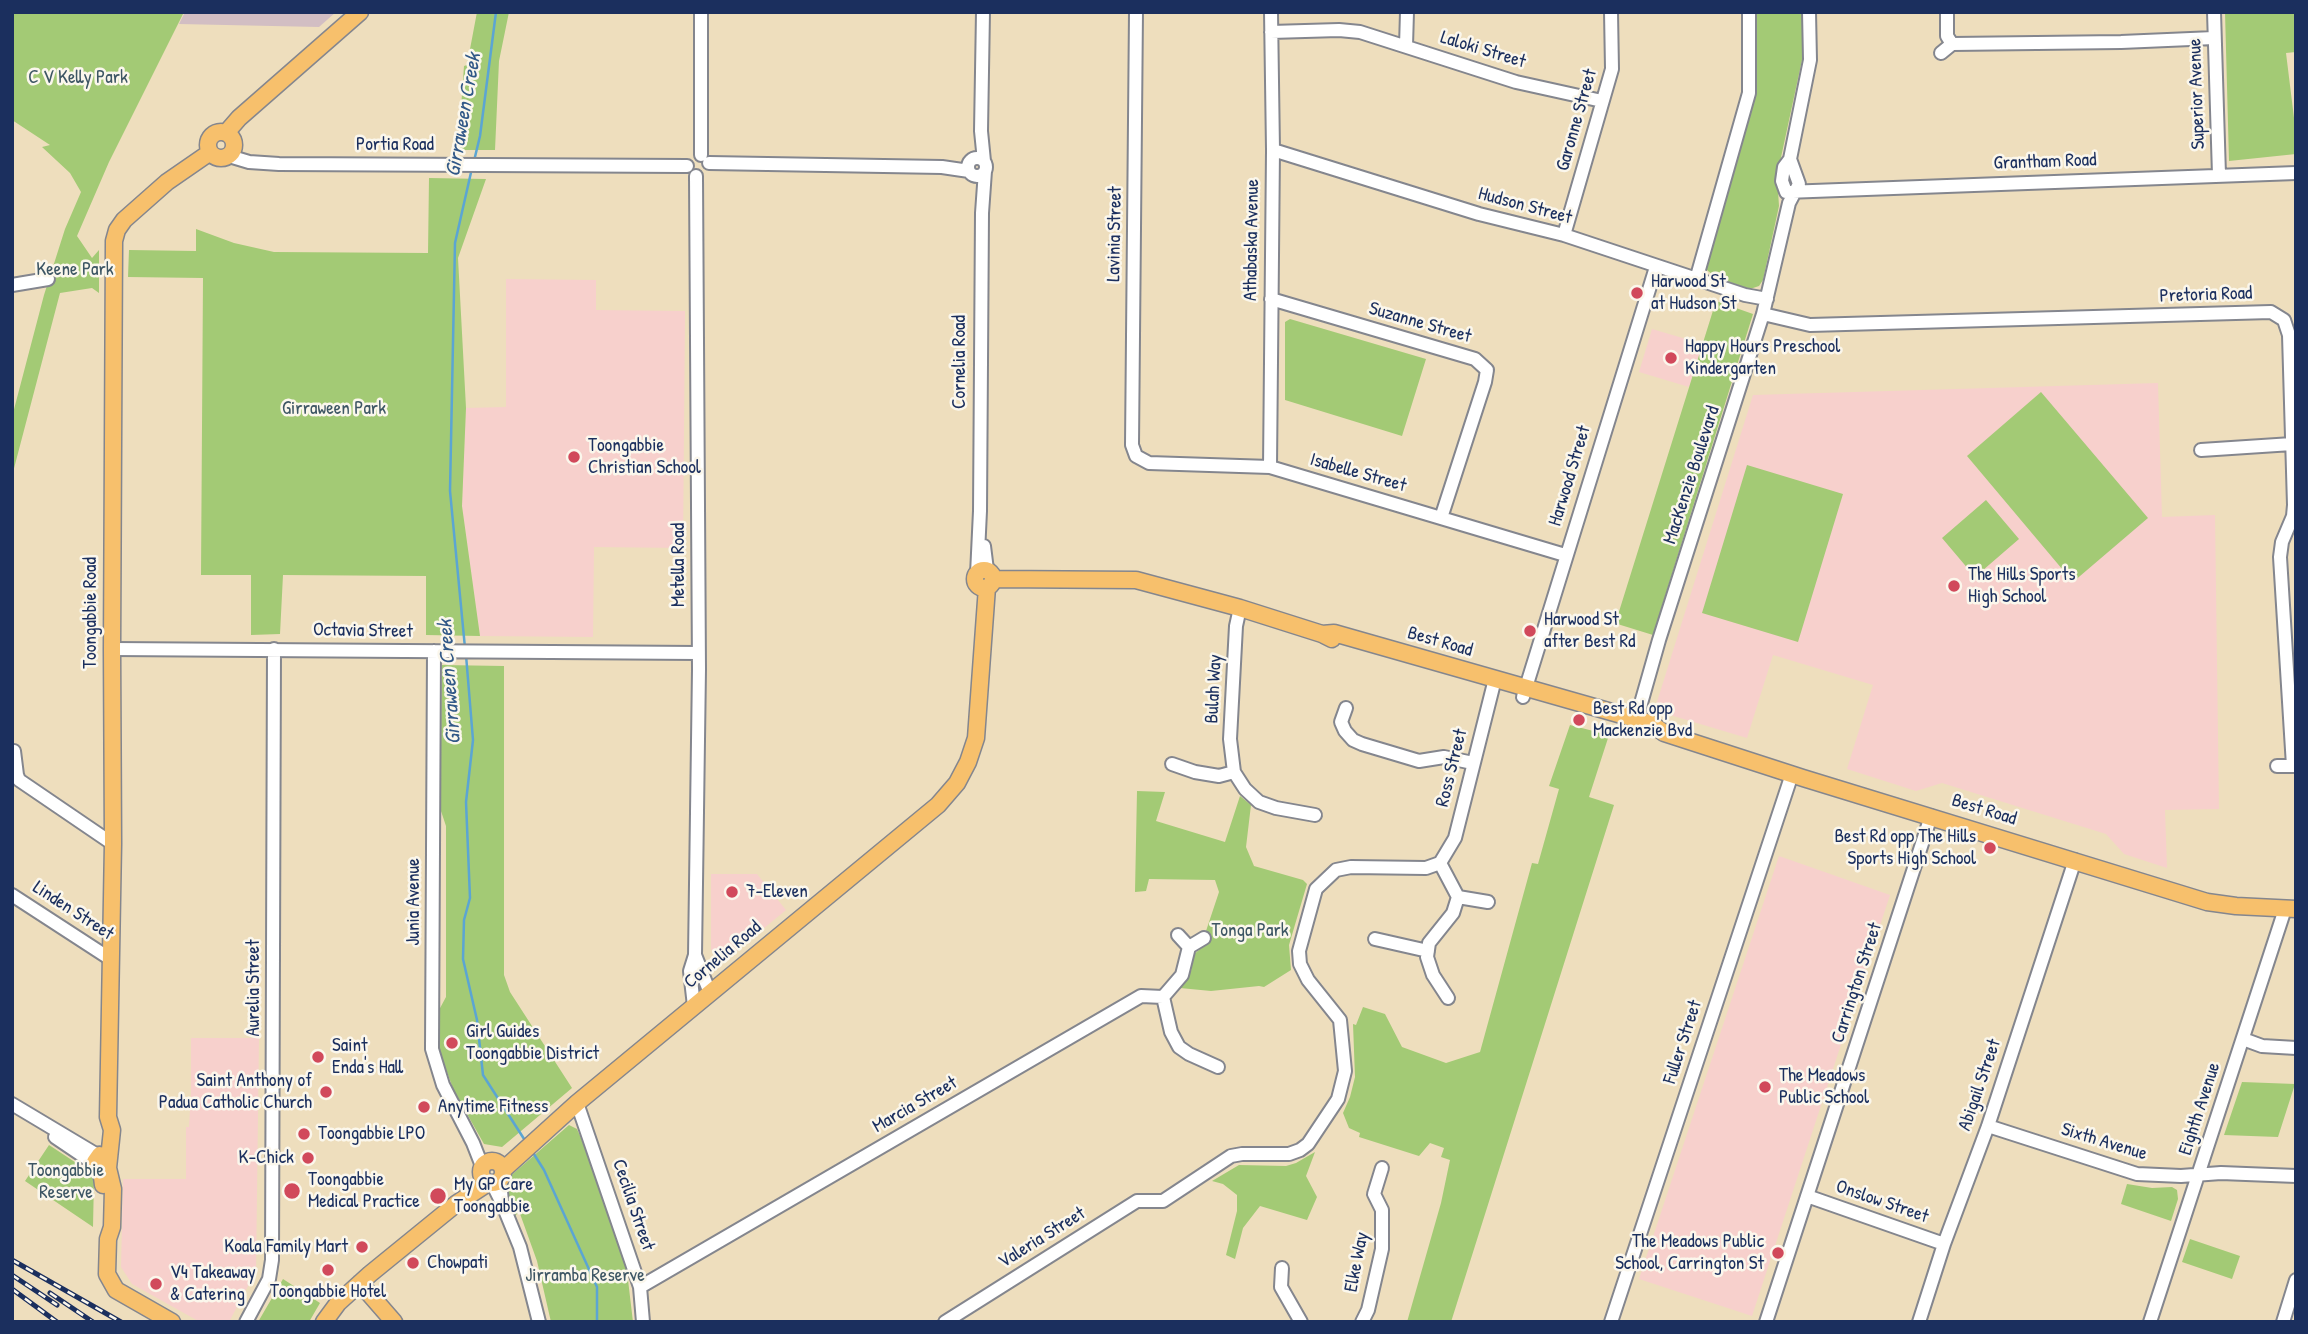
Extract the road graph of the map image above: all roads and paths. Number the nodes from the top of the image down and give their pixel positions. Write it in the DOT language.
graph roads {
  1 [pos="360,12"];
  2 [pos="701,12"];
  3 [pos="983,12"];
  4 [pos="1136,12"];
  5 [pos="1271,12"];
  6 [pos="1407,12"];
  7 [pos="1611,12"];
  8 [pos="1749,12"];
  9 [pos="1809,12"];
  10 [pos="1947,12"];
  11 [pos="2214,12"];
  12 [pos="1271,32"];
  13 [pos="2214,38"];
  14 [pos="1406,46"];
  15 [pos="1602,101"];
  16 [pos="226,133"];
  17 [pos="1273,150"];
  18 [pos="209,153"];
  19 [pos="229,156"];
  20 [pos="705,159"];
  21 [pos="687,166"];
  22 [pos="976,167"];
  23 [pos="2296,173"];
  24 [pos="2219,175"];
  25 [pos="696,176"];
  26 [pos="1796,192"];
  27 [pos="1564,235"];
  28 [pos="1656,267"];
  29 [pos="48,279"];
  30 [pos="1696,280"];
  31 [pos="12,285"];
  32 [pos="1271,299"];
  33 [pos="1766,299"];
  34 [pos="1763,314"];
  35 [pos="2292,444"];
  36 [pos="2202,450"];
  37 [pos="1136,456"];
  38 [pos="1270,467"];
  39 [pos="2295,516"];
  40 [pos="1441,518"];
  41 [pos="1565,555"];
  42 [pos="984,578"];
  43 [pos="1240,608"];
  44 [pos="112,649"];
  45 [pos="275,649"];
  46 [pos="434,651"];
  47 [pos="698,653"];
  48 [pos="1493,683"];
  49 [pos="1524,693"];
  50 [pos="1346,708"];
  51 [pos="1635,723"];
  52 [pos="14,751"];
  53 [pos="1473,762"];
  54 [pos="1172,764"];
  55 [pos="2277,766"];
  56 [pos="2295,766"];
  57 [pos="1234,772"];
  58 [pos="1792,774"];
  59 [pos="1315,815"];
  60 [pos="1930,816"];
  61 [pos="113,844"];
  62 [pos="2075,860"];
  63 [pos="1440,863"];
  64 [pos="12,895"];
  65 [pos="1458,897"];
  66 [pos="1488,902"];
  67 [pos="2290,909"];
  68 [pos="1178,935"];
  69 [pos="1204,938"];
  70 [pos="1375,939"];
  71 [pos="1189,947"];
  72 [pos="1428,951"];
  73 [pos="695,955"];
  74 [pos="113,960"];
  75 [pos="710,993"];
  76 [pos="1163,997"];
  77 [pos="1448,998"];
  78 [pos="694,1006"];
  79 [pos="2243,1039"];
  80 [pos="2296,1048"];
  81 [pos="1218,1067"];
  82 [pos="577,1103"];
  83 [pos="12,1104"];
  84 [pos="1988,1126"];
  85 [pos="102,1162"];
  86 [pos="1382,1168"];
  87 [pos="496,1169"];
  88 [pos="2199,1174"];
  89 [pos="2296,1176"];
  90 [pos="1807,1196"];
  91 [pos="1944,1244"];
  92 [pos="1282,1268"];
  93 [pos="2296,1280"];
  94 [pos="360,1283"];
  95 [pos="640,1287"];
  96 [pos="172,1322"];
  97 [pos="246,1322"];
  98 [pos="324,1322"];
  99 [pos="394,1322"];
  100 [pos="539,1322"];
  101 [pos="643,1322"];
  102 [pos="945,1322"];
  103 [pos="1301,1322"];
  104 [pos="1362,1322"];
  105 [pos="1611,1322"];
  106 [pos="1766,1322"];
  107 [pos="1919,1322"];
  108 [pos="2150,1322"];
  109 [pos="2283,1322"];
  1 -- 16 [label="main road"];
  2 -- 20 [label="street"];
  3 -- 22 [label="street, Cornelia Road"];
  4 -- 37 [label="street, Lavinia Street"];
  5 -- 12 [label="street, Athabaska Avenue"];
  6 -- 14 [label="street"];
  7 -- 15 [label="street, Garonne Street"];
  8 -- 30 [label="street"];
  9 -- 26 [label="street"];
  10 -- 13 [label="street"];
  11 -- 13 [label="street, Superior Avenue"];
  12 -- 14 [label="street, Laloki Street"];
  12 -- 17 [label="street, Athabaska Avenue"];
  13 -- 24 [label="street, Superior Avenue"];
  14 -- 15 [label="street, Laloki Street"];
  15 -- 27 [label="street, Garonne Street"];
  16 -- 18 [label="main road"];
  16 -- 19 [label="main road"];
  17 -- 27 [label="street, Hudson Street"];
  17 -- 32 [label="street, Athabaska Avenue"];
  18 -- 19 [label="main road"];
  18 -- 44 [label="main road, Toongabbie Road"];
  19 -- 21 [label="street, Portia Road"];
  20 -- 21 [label="street"];
  20 -- 22 [label="street"];
  20 -- 25 [label="street"];
  21 -- 25 [label="street"];
  22 -- 42 [label="street, Cornelia Road"];
  23 -- 24 [label="street, Grantham Road"];
  24 -- 26 [label="street, Grantham Road"];
  25 -- 47 [label="street, Metella Road"];
  26 -- 33 [label="street, MacKenzie Boulevard"];
  27 -- 28 [label="street, Hudson Street"];
  28 -- 30 [label="street, Hudson Street"];
  28 -- 41 [label="street, Harwood Street"];
  29 -- 31 [label="street"];
  30 -- 33 [label="street, Hudson Street"];
  32 -- 38 [label="street, Athabaska Avenue"];
  32 -- 40 [label="street, Suzanne Street"];
  33 -- 34 [label="street, MacKenzie Boulevard"];
  34 -- 35 [label="street, Pretoria Road"];
  34 -- 51 [label="street, MacKenzie Boulevard"];
  35 -- 36 [label="street"];
  35 -- 39 [label="street, Pretoria Road"];
  37 -- 38 [label="street, Isabelle Street"];
  38 -- 40 [label="street, Isabelle Street"];
  39 -- 56 [label="street, Pretoria Road"];
  40 -- 41 [label="street, Isabelle Street"];
  41 -- 49 [label="street, Harwood Street"];
  42 -- 43 [label="main road, Best Road"];
  42 -- 75 [label="main road, Cornelia Road"];
  43 -- 48 [label="main road, Best Road"];
  43 -- 57 [label="street, Bulah Way"];
  44 -- 45 [label="street, Octavia Street"];
  44 -- 61 [label="main road, Toongabbie Road"];
  45 -- 46 [label="street, Octavia Street"];
  45 -- 97 [label="street, Aurelia Street"];
  46 -- 47 [label="street, Octavia Street"];
  46 -- 87 [label="street, Junia Avenue"];
  47 -- 73 [label="street, Metella Road"];
  48 -- 49 [label="main road, Best Road"];
  48 -- 53 [label="street, Ross Street"];
  49 -- 51 [label="main road, Best Road"];
  50 -- 53 [label="street"];
  51 -- 58 [label="main road, Best Road"];
  52 -- 61 [label="street"];
  53 -- 63 [label="street, Ross Street"];
  54 -- 57 [label="street"];
  55 -- 56 [label="street, Pretoria Road"];
  57 -- 59 [label="street"];
  58 -- 60 [label="main road, Best Road"];
  58 -- 105 [label="street, Fuller Street"];
  60 -- 62 [label="main road, Best Road"];
  60 -- 90 [label="street, Carrington Street"];
  61 -- 74 [label="main road, Toongabbie Road"];
  62 -- 67 [label="main road, Best Road"];
  62 -- 84 [label="street, Abigail Street"];
  63 -- 65 [label="street"];
  63 -- 102 [label="street, Valeria Street"];
  64 -- 74 [label="street, Linden Street"];
  65 -- 66 [label="street"];
  65 -- 72 [label="street"];
  67 -- 79 [label="street, Eighth Avenue"];
  68 -- 71 [label="street"];
  69 -- 71 [label="street"];
  70 -- 72 [label="street"];
  71 -- 76 [label="street"];
  72 -- 77 [label="street"];
  73 -- 75 [label="street, Metella Road"];
  73 -- 78 [label="street, Metella Road"];
  74 -- 85 [label="main road, Toongabbie Road"];
  75 -- 78 [label="main road, Cornelia Road"];
  76 -- 81 [label="street"];
  76 -- 95 [label="street, Marcia Street"];
  78 -- 82 [label="main road, Cornelia Road"];
  79 -- 80 [label="street"];
  79 -- 88 [label="street, Eighth Avenue"];
  82 -- 87 [label="main road, Cornelia Road"];
  82 -- 95 [label="street, Cecilia Street"];
  83 -- 85 [label="street"];
  84 -- 88 [label="street, Sixth Avenue"];
  84 -- 91 [label="street, Abigail Street"];
  85 -- 96 [label="main road, Toongabbie Road"];
  86 -- 104 [label="street, Elke Way"];
  87 -- 94 [label="main road, Cornelia Road"];
  87 -- 100 [label="street, Junia Avenue"];
  88 -- 89 [label="street, Sixth Avenue"];
  88 -- 108 [label="street, Eighth Avenue"];
  90 -- 91 [label="street, Onslow Street"];
  90 -- 106 [label="street, Carrington Street"];
  91 -- 107 [label="street, Abigail Street"];
  92 -- 103 [label="street"];
  93 -- 109 [label="street"];
  94 -- 98 [label="main road, Cornelia Road"];
  94 -- 99 [label="main road"];
  95 -- 101 [label="street, Cecilia Street"];
}
